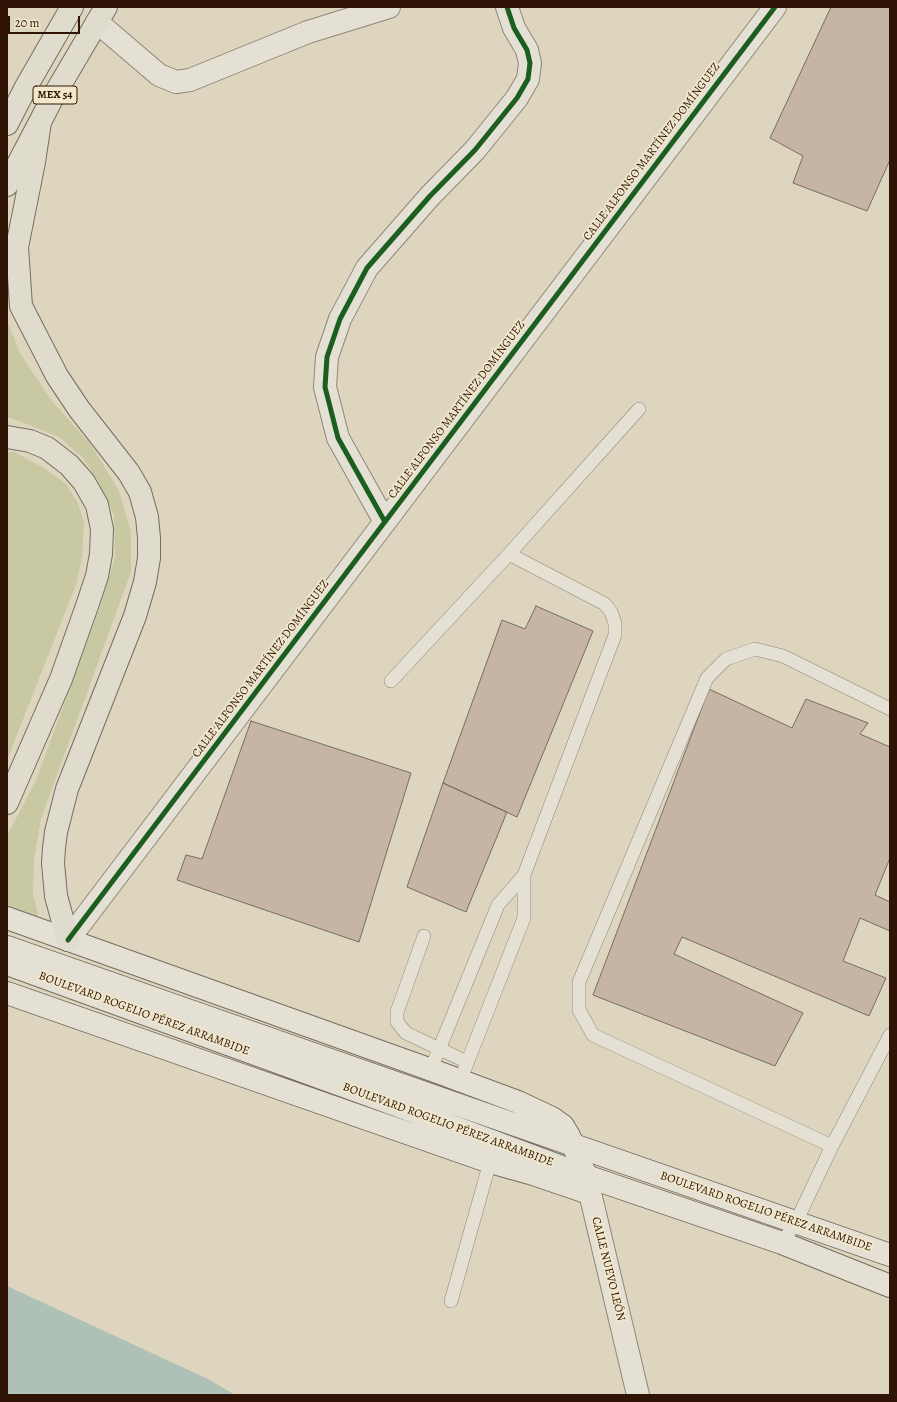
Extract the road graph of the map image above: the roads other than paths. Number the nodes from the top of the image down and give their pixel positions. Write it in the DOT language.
graph roads {
  1 [pos="72,7"];
  2 [pos="389,7"];
  3 [pos="507,7"];
  4 [pos="775,7"];
  5 [pos="102,15"];
  6 [pos="40,122"];
  7 [pos="7,124"];
  8 [pos="7,185"];
  9 [pos="639,409"];
  10 [pos="7,437"];
  11 [pos="384,522"];
  12 [pos="509,554"];
  13 [pos="391,681"];
  14 [pos="890,709"];
  15 [pos="7,803"];
  16 [pos="524,875"];
  17 [pos="7,918"];
  18 [pos="424,936"];
  19 [pos="68,940"];
  20 [pos="7,947"];
  21 [pos="7,964"];
  22 [pos="7,993"];
  23 [pos="890,1035"];
  24 [pos="435,1060"];
  25 [pos="463,1072"];
  26 [pos="573,1145"];
  27 [pos="832,1146"];
  28 [pos="490,1162"];
  29 [pos="588,1185"];
  30 [pos="796,1222"];
  31 [pos="782,1243"];
  32 [pos="890,1255"];
  33 [pos="890,1286"];
  34 [pos="451,1301"];
  35 [pos="638,1395"];
  1 -- 7 [label="main road, MEX 54"];
  2 -- 5 [label="main road"];
  3 -- 11 [label="main road"];
  4 -- 11 [label="main road, CALLE ALFONSO MARTÍNEZ DOMÍNGUEZ"];
  5 -- 6 [label="main road, MEX 54"];
  6 -- 8 [label="main road, MEX 54"];
  6 -- 19 [label="main road"];
  9 -- 12 [label="lane"];
  10 -- 15 [label="main road"];
  11 -- 19 [label="main road, CALLE ALFONSO MARTÍNEZ DOMÍNGUEZ"];
  12 -- 13 [label="lane"];
  12 -- 16 [label="lane"];
  14 -- 27 [label="lane"];
  16 -- 24 [label="lane"];
  16 -- 25 [label="lane"];
  17 -- 19 [label="main road, CALLE NUEVO LEÓN"];
  18 -- 24 [label="lane"];
  19 -- 24 [label="main road, CALLE NUEVO LEÓN"];
  20 -- 26 [label="main road, BOULEVARD ROGELIO PÉREZ ARRAMBIDE"];
  21 -- 29 [label="main road, BOULEVARD ROGELIO PÉREZ ARRAMBIDE"];
  22 -- 28 [label="main road"];
  23 -- 27 [label="lane"];
  24 -- 25 [label="main road, CALLE NUEVO LEÓN"];
  25 -- 26 [label="main road, CALLE NUEVO LEÓN"];
  26 -- 29 [label="main road, CALLE NUEVO LEÓN"];
  26 -- 30 [label="main road, BOULEVARD ROGELIO PÉREZ ARRAMBIDE"];
  27 -- 30 [label="lane"];
  28 -- 29 [label="main road"];
  28 -- 34 [label="lane"];
  29 -- 31 [label="main road, BOULEVARD ROGELIO PÉREZ ARRAMBIDE"];
  29 -- 35 [label="main road, CALLE NUEVO LEÓN"];
  30 -- 31 [label="lane"];
  30 -- 32 [label="main road, BOULEVARD ROGELIO PÉREZ ARRAMBIDE"];
  31 -- 33 [label="main road, BOULEVARD ROGELIO PÉREZ ARRAMBIDE"];
}
